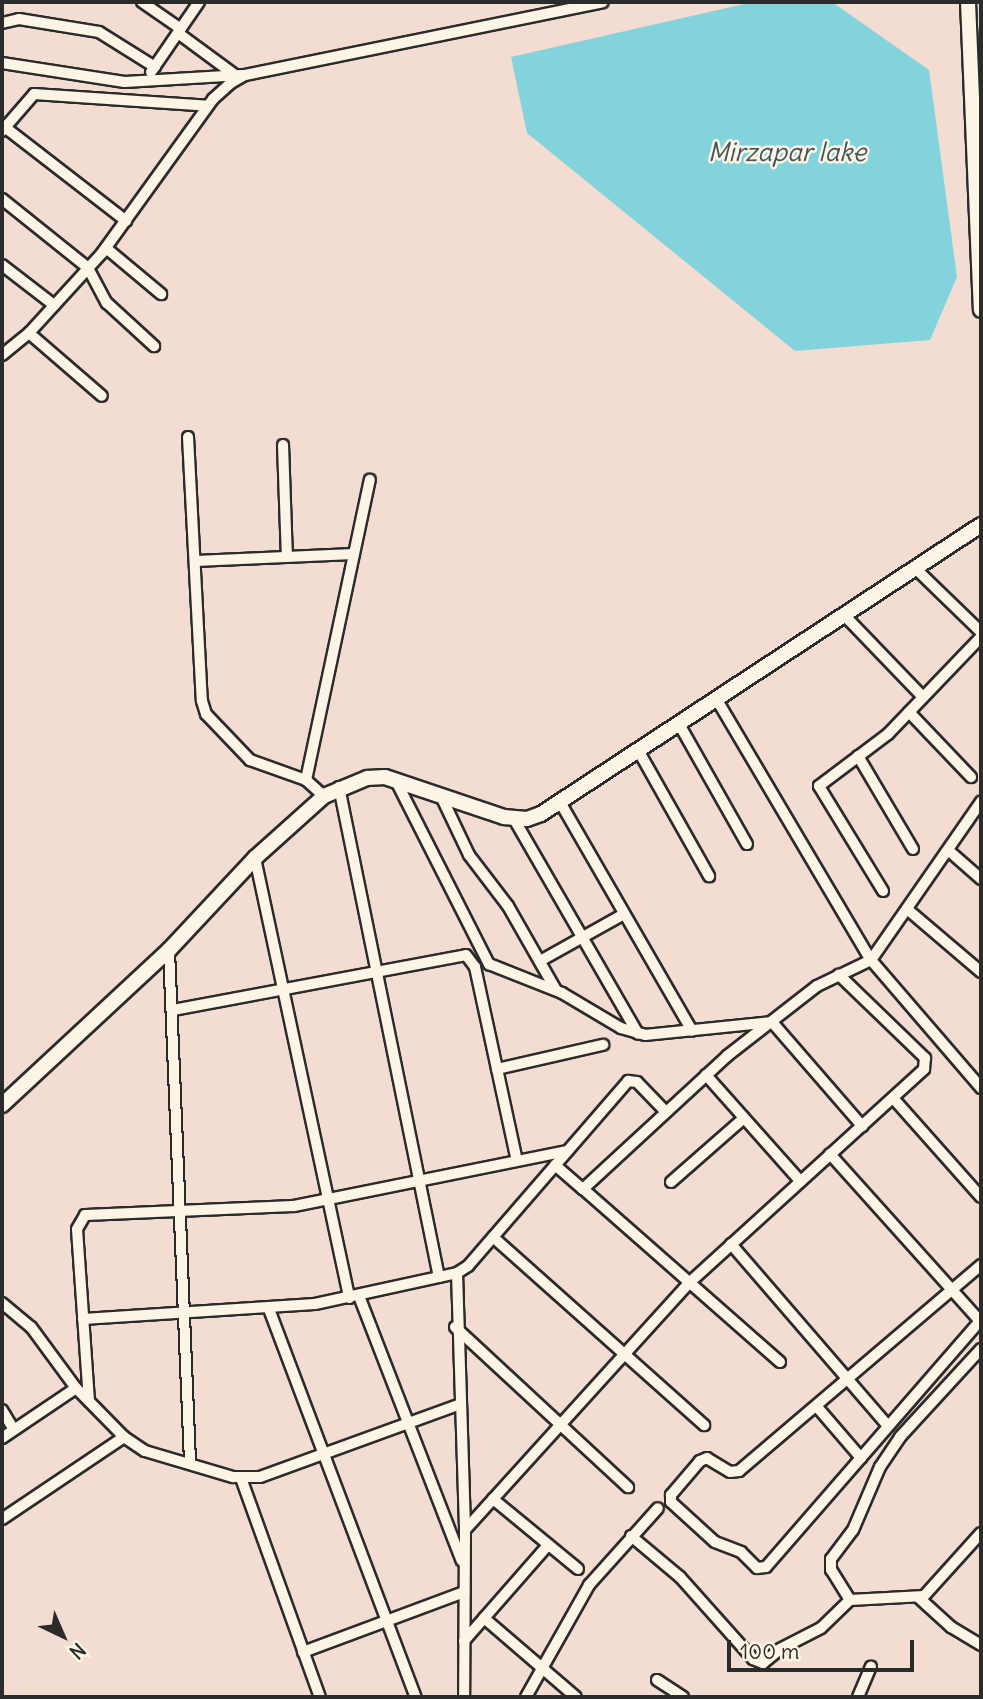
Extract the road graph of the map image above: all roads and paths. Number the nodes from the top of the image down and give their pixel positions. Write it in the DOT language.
graph roads {
  1 [pos="142,2"];
  2 [pos="199,2"];
  3 [pos="603,2"];
  4 [pos="968,2"];
  5 [pos="2,23"];
  6 [pos="179,31"];
  7 [pos="2,63"];
  8 [pos="155,67"];
  9 [pos="240,75"];
  10 [pos="145,81"];
  11 [pos="208,106"];
  12 [pos="3,128"];
  13 [pos="2,199"];
  14 [pos="126,222"];
  15 [pos="106,248"];
  16 [pos="2,265"];
  17 [pos="88,268"];
  18 [pos="981,292"];
  19 [pos="161,294"];
  20 [pos="54,305"];
  21 [pos="981,310"];
  22 [pos="29,333"];
  23 [pos="2,340"];
  24 [pos="154,346"];
  25 [pos="6,351"];
  26 [pos="102,396"];
  27 [pos="188,437"];
  28 [pos="283,445"];
  29 [pos="370,480"];
  30 [pos="981,525"];
  31 [pos="354,554"];
  32 [pos="287,557"];
  33 [pos="194,561"];
  34 [pos="916,569"];
  35 [pos="845,616"];
  36 [pos="981,632"];
  37 [pos="981,637"];
  38 [pos="923,697"];
  39 [pos="717,700"];
  40 [pos="909,712"];
  41 [pos="679,724"];
  42 [pos="638,750"];
  43 [pos="858,756"];
  44 [pos="971,777"];
  45 [pos="395,779"];
  46 [pos="306,780"];
  47 [pos="339,787"];
  48 [pos="324,796"];
  49 [pos="441,796"];
  50 [pos="560,802"];
  51 [pos="981,802"];
  52 [pos="514,819"];
  53 [pos="747,844"];
  54 [pos="913,849"];
  55 [pos="948,850"];
  56 [pos="255,858"];
  57 [pos="709,876"];
  58 [pos="981,879"];
  59 [pos="883,891"];
  60 [pos="907,909"];
  61 [pos="624,914"];
  62 [pos="582,937"];
  63 [pos="169,950"];
  64 [pos="872,960"];
  65 [pos="540,961"];
  66 [pos="375,969"];
  67 [pos="981,972"];
  68 [pos="839,975"];
  69 [pos="555,990"];
  70 [pos="282,992"];
  71 [pos="173,1010"];
  72 [pos="772,1021"];
  73 [pos="692,1031"];
  74 [pos="638,1034"];
  75 [pos="603,1045"];
  76 [pos="981,1067"];
  77 [pos="497,1069"];
  78 [pos="706,1075"];
  79 [pos="972,1076"];
  80 [pos="981,1088"];
  81 [pos="893,1098"];
  82 [pos="2,1105"];
  83 [pos="666,1112"];
  84 [pos="744,1118"];
  85 [pos="862,1126"];
  86 [pos="568,1151"];
  87 [pos="830,1154"];
  88 [pos="517,1161"];
  89 [pos="555,1165"];
  90 [pos="420,1180"];
  91 [pos="800,1181"];
  92 [pos="671,1182"];
  93 [pos="583,1189"];
  94 [pos="981,1197"];
  95 [pos="328,1199"];
  96 [pos="183,1209"];
  97 [pos="493,1237"];
  98 [pos="731,1244"];
  99 [pos="981,1265"];
  100 [pos="457,1273"];
  101 [pos="439,1277"];
  102 [pos="689,1283"];
  103 [pos="952,1291"];
  104 [pos="354,1297"];
  105 [pos="2,1303"];
  106 [pos="269,1309"];
  107 [pos="186,1311"];
  108 [pos="83,1319"];
  109 [pos="981,1321"];
  110 [pos="455,1327"];
  111 [pos="981,1349"];
  112 [pos="625,1350"];
  113 [pos="780,1362"];
  114 [pos="851,1379"];
  115 [pos="76,1388"];
  116 [pos="89,1401"];
  117 [pos="458,1405"];
  118 [pos="818,1408"];
  119 [pos="2,1410"];
  120 [pos="409,1423"];
  121 [pos="560,1425"];
  122 [pos="704,1425"];
  123 [pos="888,1426"];
  124 [pos="14,1430"];
  125 [pos="124,1437"];
  126 [pos="2,1438"];
  127 [pos="325,1455"];
  128 [pos="861,1458"];
  129 [pos="190,1461"];
  130 [pos="241,1478"];
  131 [pos="628,1487"];
  132 [pos="494,1499"];
  133 [pos="658,1508"];
  134 [pos="2,1519"];
  135 [pos="465,1530"];
  136 [pos="981,1533"];
  137 [pos="631,1536"];
  138 [pos="548,1545"];
  139 [pos="464,1568"];
  140 [pos="578,1570"];
  141 [pos="464,1592"];
  142 [pos="918,1597"];
  143 [pos="850,1600"];
  144 [pos="484,1618"];
  145 [pos="389,1619"];
  146 [pos="464,1641"];
  147 [pos="981,1645"];
  148 [pos="303,1652"];
  149 [pos="871,1667"];
  150 [pos="544,1669"];
  151 [pos="657,1680"];
  152 [pos="320,1697"];
  153 [pos="416,1697"];
  154 [pos="464,1697"];
  155 [pos="526,1697"];
  156 [pos="576,1697"];
  157 [pos="683,1697"];
  158 [pos="858,1697"];
  1 -- 6 [label="street"];
  2 -- 6 [label="street"];
  3 -- 9 [label="street"];
  4 -- 18 [label="street"];
  5 -- 8 [label="street"];
  6 -- 8 [label="street"];
  6 -- 9 [label="street"];
  7 -- 10 [label="street"];
  8 -- 10 [label="street"];
  9 -- 10 [label="street"];
  9 -- 11 [label="street"];
  11 -- 12 [label="street"];
  11 -- 14 [label="street"];
  12 -- 14 [label="street"];
  13 -- 17 [label="street"];
  14 -- 15 [label="street"];
  15 -- 17 [label="street"];
  15 -- 19 [label="street"];
  16 -- 20 [label="street"];
  17 -- 20 [label="street"];
  17 -- 24 [label="street"];
  18 -- 21 [label="street"];
  20 -- 22 [label="street"];
  22 -- 25 [label="street"];
  22 -- 26 [label="street"];
  23 -- 25 [label="street"];
  27 -- 33 [label="street"];
  28 -- 32 [label="street"];
  29 -- 31 [label="street"];
  30 -- 34 [label="street"];
  31 -- 32 [label="street"];
  31 -- 46 [label="street"];
  32 -- 33 [label="street"];
  33 -- 46 [label="street"];
  34 -- 35 [label="street"];
  34 -- 36 [label="street"];
  35 -- 38 [label="street"];
  35 -- 39 [label="street"];
  37 -- 38 [label="street"];
  38 -- 40 [label="street"];
  39 -- 41 [label="street"];
  39 -- 64 [label="street"];
  40 -- 43 [label="street"];
  40 -- 44 [label="street"];
  41 -- 42 [label="street"];
  41 -- 53 [label="street"];
  42 -- 50 [label="street"];
  42 -- 57 [label="street"];
  43 -- 54 [label="street"];
  43 -- 59 [label="street"];
  45 -- 47 [label="street"];
  45 -- 49 [label="street"];
  45 -- 69 [label="street"];
  46 -- 48 [label="street"];
  47 -- 48 [label="street"];
  47 -- 66 [label="street"];
  48 -- 56 [label="street"];
  49 -- 52 [label="street"];
  49 -- 65 [label="street"];
  50 -- 52 [label="street"];
  50 -- 61 [label="street"];
  51 -- 55 [label="street"];
  52 -- 62 [label="street"];
  55 -- 58 [label="street"];
  55 -- 60 [label="street"];
  56 -- 63 [label="street"];
  56 -- 70 [label="street"];
  60 -- 64 [label="street"];
  60 -- 67 [label="street"];
  61 -- 62 [label="street"];
  61 -- 73 [label="street"];
  62 -- 65 [label="street"];
  62 -- 74 [label="street"];
  63 -- 71 [label="street"];
  63 -- 82 [label="street"];
  64 -- 68 [label="street"];
  64 -- 79 [label="street"];
  65 -- 69 [label="street"];
  66 -- 70 [label="street"];
  66 -- 77 [label="street"];
  66 -- 90 [label="street"];
  68 -- 72 [label="street"];
  68 -- 81 [label="street"];
  69 -- 74 [label="street"];
  70 -- 71 [label="street"];
  70 -- 95 [label="street"];
  71 -- 96 [label="street"];
  72 -- 73 [label="street"];
  72 -- 78 [label="street"];
  72 -- 85 [label="street"];
  73 -- 74 [label="street"];
  75 -- 77 [label="street"];
  76 -- 79 [label="street"];
  77 -- 88 [label="street"];
  78 -- 83 [label="street"];
  78 -- 84 [label="street"];
  79 -- 80 [label="street"];
  81 -- 85 [label="street"];
  81 -- 94 [label="street"];
  83 -- 86 [label="street"];
  83 -- 93 [label="street"];
  84 -- 91 [label="street"];
  84 -- 92 [label="street"];
  85 -- 87 [label="street"];
  86 -- 88 [label="street"];
  86 -- 89 [label="street"];
  87 -- 91 [label="street"];
  87 -- 103 [label="street"];
  88 -- 90 [label="street"];
  89 -- 93 [label="street"];
  89 -- 97 [label="street"];
  90 -- 95 [label="street"];
  90 -- 101 [label="street"];
  91 -- 98 [label="street"];
  93 -- 102 [label="street"];
  95 -- 96 [label="street"];
  95 -- 104 [label="street"];
  96 -- 107 [label="street"];
  96 -- 108 [label="street"];
  97 -- 100 [label="street"];
  97 -- 112 [label="street"];
  98 -- 102 [label="street"];
  98 -- 114 [label="street"];
  99 -- 103 [label="street"];
  100 -- 101 [label="street"];
  100 -- 110 [label="street"];
  101 -- 104 [label="street"];
  102 -- 112 [label="street"];
  102 -- 113 [label="street"];
  103 -- 109 [label="street"];
  103 -- 114 [label="street"];
  104 -- 106 [label="street"];
  104 -- 120 [label="street"];
  105 -- 115 [label="street"];
  106 -- 107 [label="street"];
  106 -- 127 [label="street"];
  107 -- 108 [label="street"];
  107 -- 129 [label="street"];
  108 -- 116 [label="street"];
  109 -- 123 [label="street"];
  110 -- 117 [label="street"];
  110 -- 121 [label="street"];
  111 -- 143 [label="street"];
  112 -- 121 [label="street"];
  112 -- 122 [label="street"];
  114 -- 118 [label="street"];
  114 -- 123 [label="street"];
  115 -- 116 [label="street"];
  115 -- 124 [label="street"];
  116 -- 125 [label="street"];
  117 -- 120 [label="street"];
  117 -- 135 [label="street"];
  118 -- 128 [label="street"];
  118 -- 128 [label="street"];
  119 -- 124 [label="street"];
  120 -- 127 [label="street"];
  120 -- 139 [label="street"];
  121 -- 131 [label="street"];
  121 -- 132 [label="street"];
  123 -- 128 [label="street"];
  124 -- 126 [label="street"];
  125 -- 129 [label="street"];
  125 -- 134 [label="street"];
  127 -- 130 [label="street"];
  127 -- 145 [label="street"];
  129 -- 130 [label="street"];
  130 -- 148 [label="street"];
  132 -- 135 [label="street"];
  132 -- 138 [label="street"];
  133 -- 137 [label="street"];
  135 -- 139 [label="street"];
  136 -- 142 [label="street"];
  137 -- 143 [label="street"];
  137 -- 150 [label="street"];
  138 -- 140 [label="street"];
  138 -- 144 [label="street"];
  139 -- 141 [label="street"];
  141 -- 145 [label="street"];
  141 -- 146 [label="street"];
  142 -- 143 [label="street"];
  142 -- 147 [label="street"];
  144 -- 146 [label="street"];
  144 -- 150 [label="street"];
  145 -- 148 [label="street"];
  145 -- 153 [label="street"];
  146 -- 154 [label="street"];
  148 -- 152 [label="street"];
  149 -- 158 [label="street"];
  150 -- 155 [label="street"];
  150 -- 156 [label="street"];
  151 -- 157 [label="street"];
}
